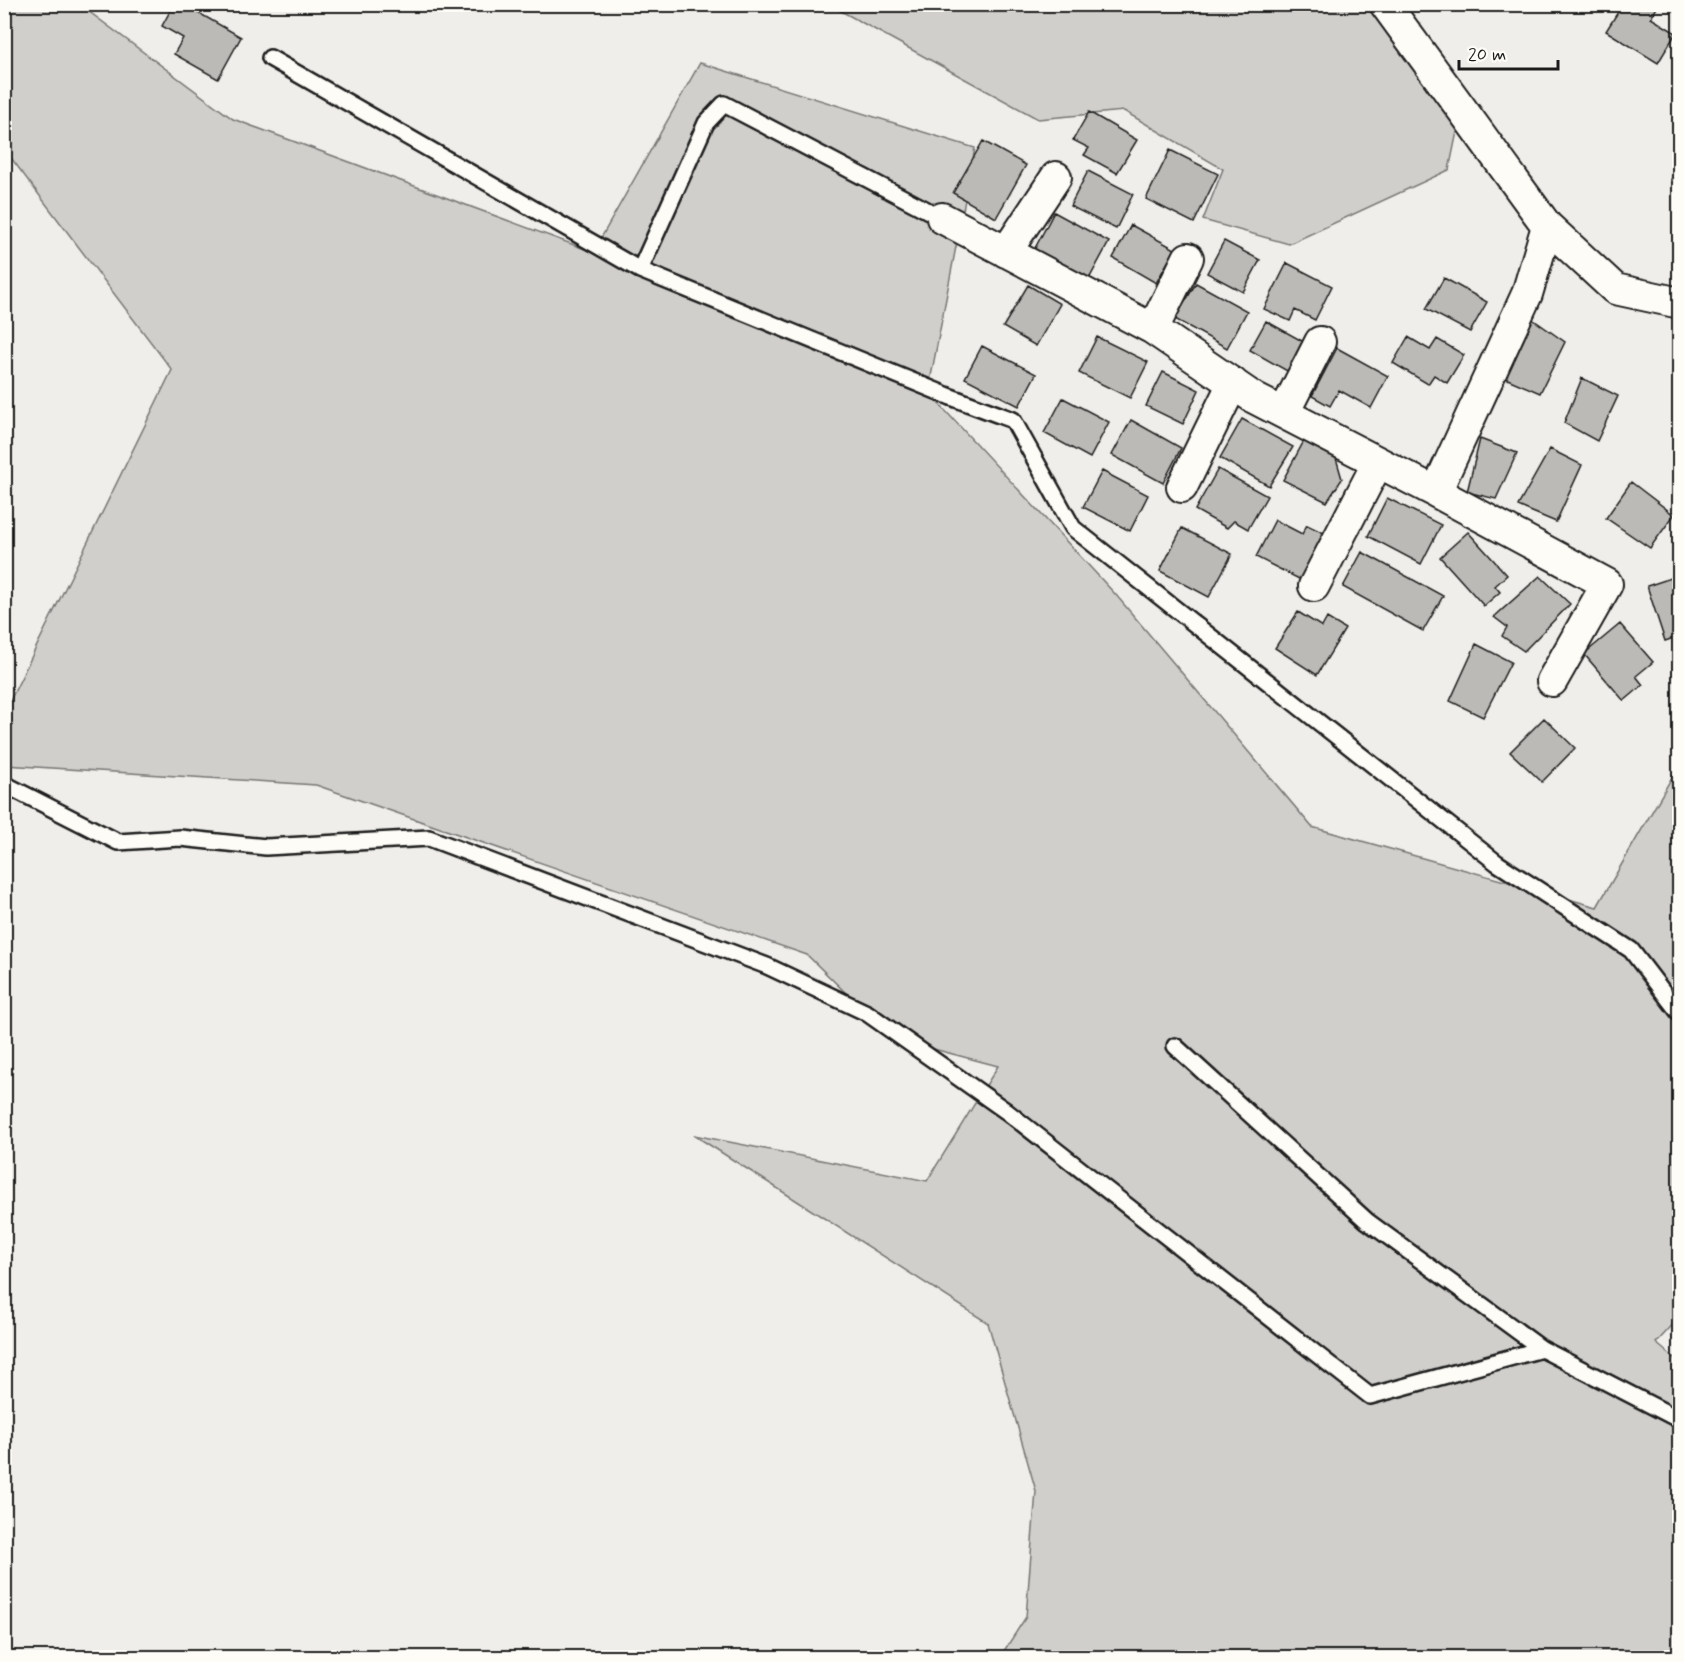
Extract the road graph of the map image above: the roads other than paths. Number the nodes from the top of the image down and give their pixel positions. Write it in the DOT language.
graph roads {
  1 [pos="1385,4"];
  2 [pos="270,58"];
  3 [pos="1056,177"];
  4 [pos="942,218"];
  5 [pos="1547,226"];
  6 [pos="1006,252"];
  7 [pos="1188,258"];
  8 [pos="640,270"];
  9 [pos="1680,303"];
  10 [pos="1153,329"];
  11 [pos="1320,342"];
  12 [pos="1233,383"];
  13 [pos="1284,413"];
  14 [pos="1378,462"];
  15 [pos="1182,487"];
  16 [pos="1436,492"];
  17 [pos="1314,586"];
  18 [pos="1552,681"];
  19 [pos="4,784"];
  20 [pos="1680,1014"];
  21 [pos="1175,1046"];
  22 [pos="1542,1349"];
  23 [pos="1680,1420"];
  1 -- 5 [label="street"];
  2 -- 8 [label="lane"];
  3 -- 6 [label="street"];
  4 -- 6 [label="street"];
  4 -- 8 [label="lane"];
  5 -- 9 [label="street"];
  5 -- 16 [label="street"];
  6 -- 10 [label="street"];
  7 -- 10 [label="street"];
  8 -- 20 [label="lane"];
  10 -- 12 [label="street"];
  11 -- 13 [label="street"];
  12 -- 13 [label="street"];
  12 -- 15 [label="street"];
  13 -- 14 [label="street"];
  14 -- 16 [label="street"];
  14 -- 17 [label="street"];
  16 -- 18 [label="street"];
  19 -- 22 [label="lane"];
  21 -- 22 [label="lane"];
  22 -- 23 [label="lane"];
}
